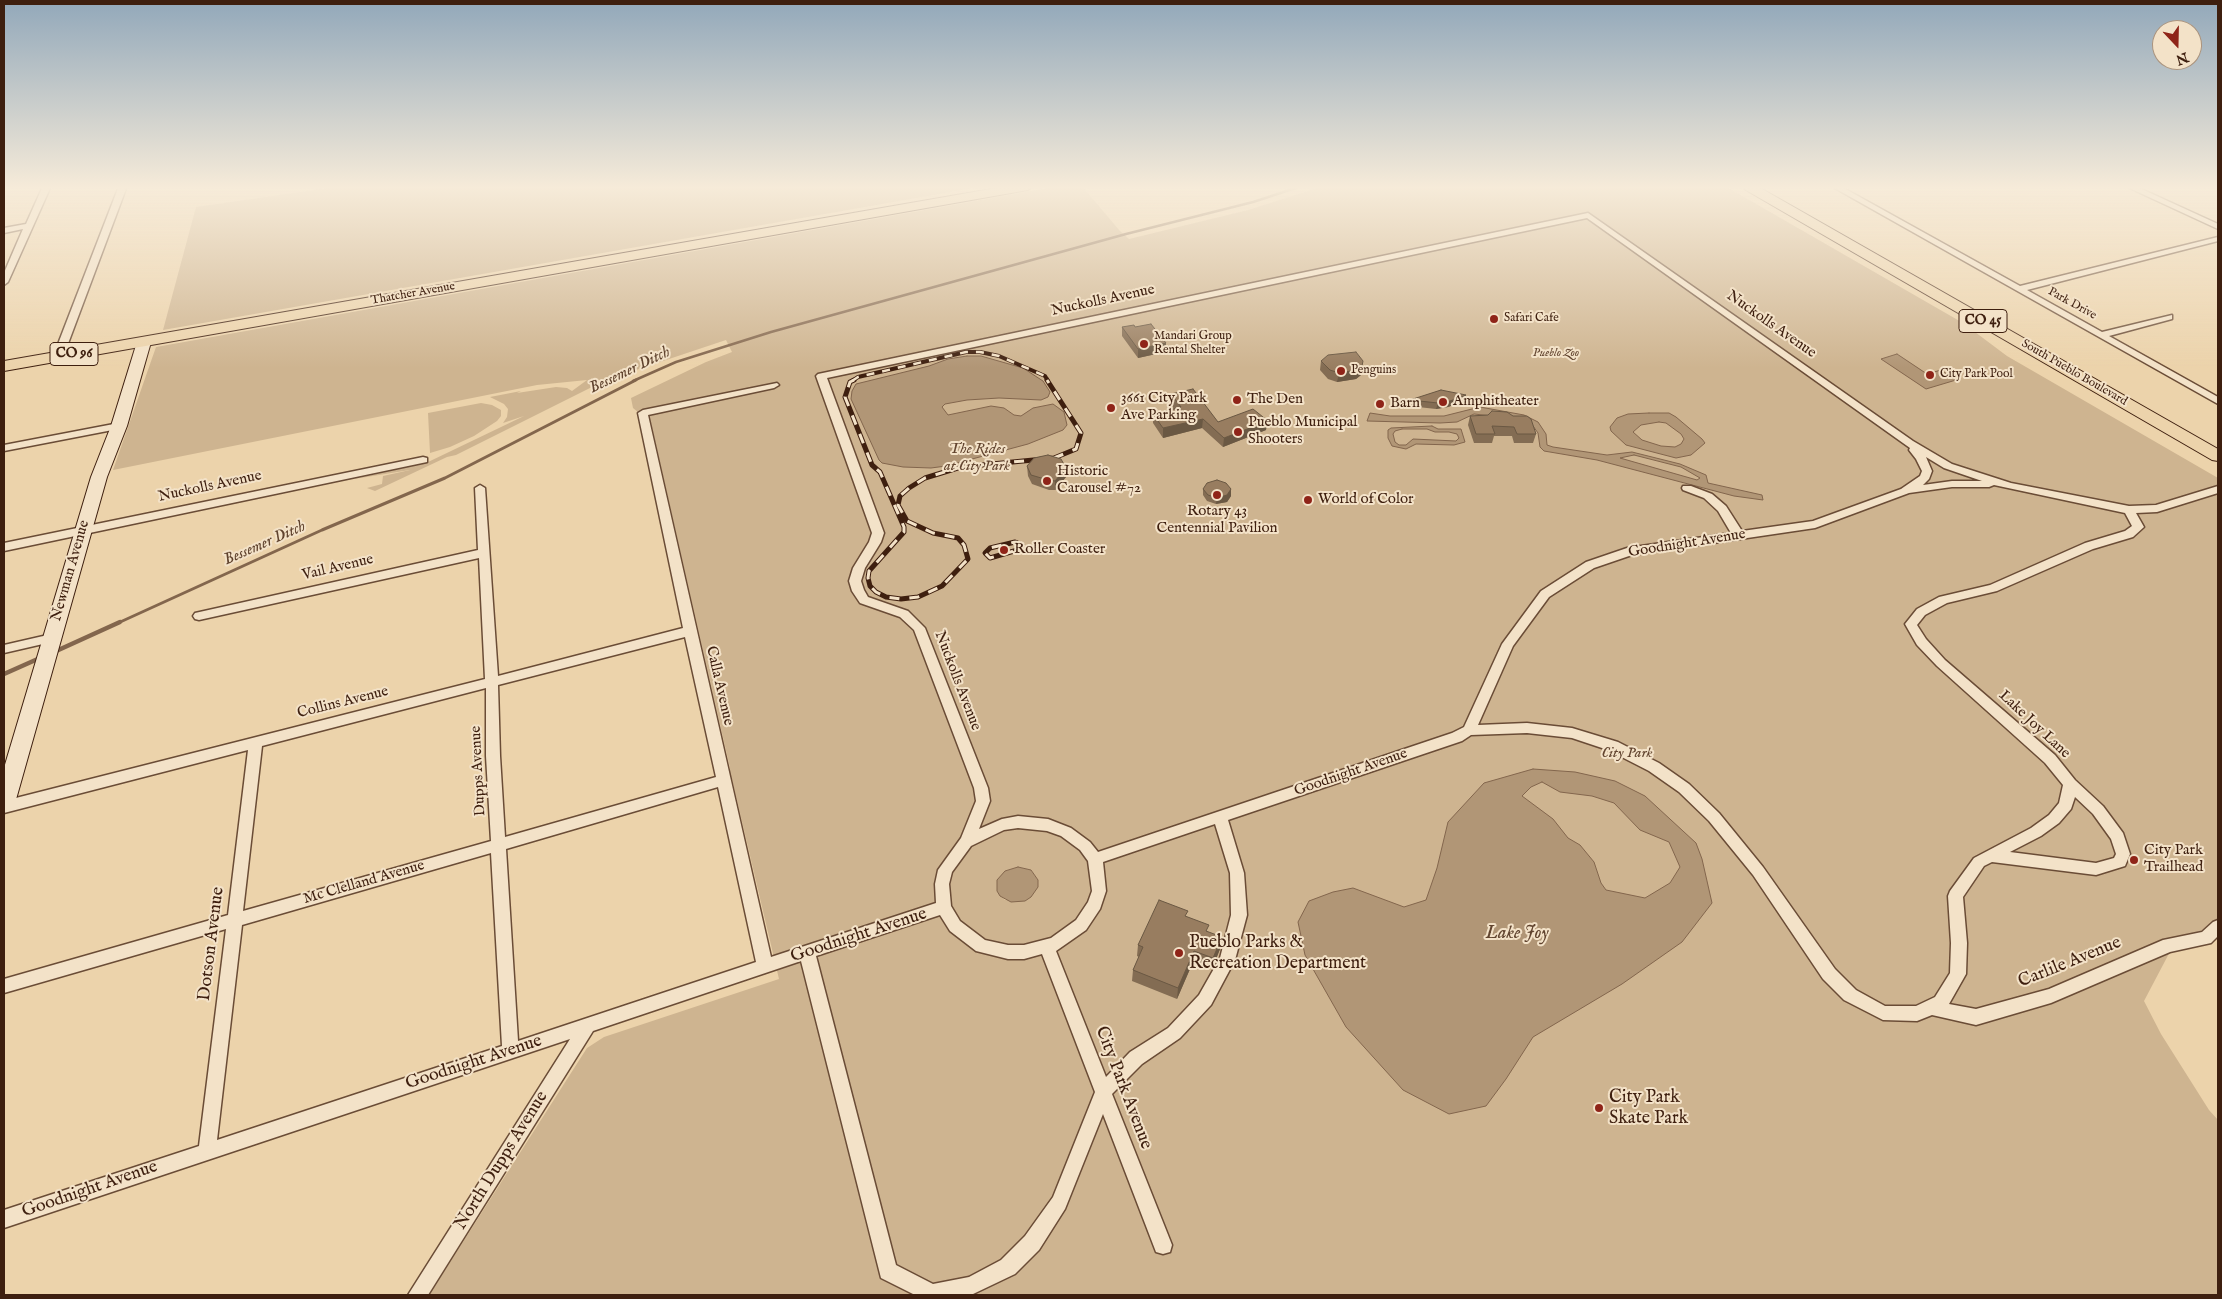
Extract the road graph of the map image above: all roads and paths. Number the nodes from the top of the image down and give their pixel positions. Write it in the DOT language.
graph roads {
  1 [pos="20,247"];
  2 [pos="100,247"];
  3 [pos="684,247"];
  4 [pos="1437,247"];
  5 [pos="1632,247"];
  6 [pos="1861,247"];
  7 [pos="1944,247"];
  8 [pos="2188,247"];
  9 [pos="4,282"];
  10 [pos="2021,289"];
  11 [pos="2169,317"];
  12 [pos="2102,335"];
  13 [pos="144,342"];
  14 [pos="58,357"];
  15 [pos="4,366"];
  16 [pos="774,385"];
  17 [pos="2218,401"];
  18 [pos="119,426"];
  19 [pos="1908,443"];
  20 [pos="4,448"];
  21 [pos="2218,456"];
  22 [pos="423,460"];
  23 [pos="2009,486"];
  24 [pos="480,488"];
  25 [pos="1687,488"];
  26 [pos="2218,489"];
  27 [pos="1905,491"];
  28 [pos="2129,510"];
  29 [pos="83,530"];
  30 [pos="1739,536"];
  31 [pos="4,547"];
  32 [pos="483,553"];
  33 [pos="199,616"];
  34 [pos="690,631"];
  35 [pos="52,638"];
  36 [pos="4,649"];
  37 [pos="492,682"];
  38 [pos="1469,730"];
  39 [pos="256,742"];
  40 [pos="724,780"];
  41 [pos="2070,784"];
  42 [pos="4,803"];
  43 [pos="4,807"];
  44 [pos="1220,817"];
  45 [pos="966,842"];
  46 [pos="500,844"];
  47 [pos="1990,856"];
  48 [pos="1095,859"];
  49 [pos="944,907"];
  50 [pos="235,920"];
  51 [pos="2218,927"];
  52 [pos="1046,946"];
  53 [pos="807,953"];
  54 [pos="765,966"];
  55 [pos="4,986"];
  56 [pos="1930,1007"];
  57 [pos="587,1027"];
  58 [pos="510,1051"];
  59 [pos="1103,1092"];
  60 [pos="207,1151"];
  61 [pos="4,1219"];
  62 [pos="1163,1245"];
  63 [pos="417,1295"];
  1 -- 9 [label="street"];
  2 -- 14 [label="street"];
  3 -- 13 [label="main road, Thatcher Avenue / CO 96"];
  4 -- 45 [label="street, Nuckolls Avenue"];
  5 -- 19 [label="street, Nuckolls Avenue"];
  6 -- 21 [label="main road, South Pueblo Boulevard / CO 45"];
  7 -- 10 [label="street, Park Drive"];
  8 -- 10 [label="street"];
  10 -- 12 [label="street, Park Drive"];
  11 -- 12 [label="street"];
  12 -- 17 [label="street, Park Drive"];
  13 -- 14 [label="main road, Thatcher Avenue / CO 96"];
  13 -- 18 [label="street, Newman Avenue"];
  14 -- 15 [label="main road, Thatcher Avenue / CO 96"];
  16 -- 34 [label="street, Calla Avenue"];
  18 -- 20 [label="street"];
  18 -- 29 [label="street, Newman Avenue"];
  19 -- 23 [label="street"];
  19 -- 27 [label="street, Goodnight Avenue"];
  22 -- 29 [label="street, Nuckolls Avenue"];
  23 -- 27 [label="street"];
  23 -- 28 [label="street"];
  24 -- 32 [label="street, Dupps Avenue"];
  25 -- 30 [label="street"];
  26 -- 28 [label="street"];
  27 -- 30 [label="street, Goodnight Avenue"];
  28 -- 41 [label="street, Lake Joy Lane"];
  29 -- 31 [label="street, Nuckolls Avenue"];
  29 -- 35 [label="street, Newman Avenue"];
  30 -- 38 [label="street, Goodnight Avenue"];
  32 -- 33 [label="street, Vail Avenue"];
  32 -- 37 [label="street, Dupps Avenue"];
  34 -- 37 [label="street, Collins Avenue"];
  34 -- 40 [label="street, Calla Avenue"];
  35 -- 36 [label="street"];
  35 -- 42 [label="street, Newman Avenue"];
  37 -- 39 [label="street, Collins Avenue"];
  37 -- 46 [label="street, Dupps Avenue"];
  38 -- 44 [label="street, Goodnight Avenue"];
  38 -- 56 [label="street"];
  39 -- 43 [label="street, Collins Avenue"];
  39 -- 50 [label="street, Dotson Avenue"];
  40 -- 46 [label="street, Mc Clelland Avenue"];
  40 -- 54 [label="street, Calla Avenue"];
  41 -- 47 [label="street"];
  41 -- 47 [label="street"];
  44 -- 48 [label="street, Goodnight Avenue"];
  44 -- 59 [label="street"];
  45 -- 48 [label="street"];
  45 -- 49 [label="street"];
  46 -- 50 [label="street, Mc Clelland Avenue"];
  46 -- 58 [label="street, Dupps Avenue"];
  47 -- 56 [label="street"];
  48 -- 52 [label="street"];
  49 -- 52 [label="street"];
  49 -- 53 [label="street, Goodnight Avenue"];
  50 -- 55 [label="street, Mc Clelland Avenue"];
  50 -- 60 [label="street, Dotson Avenue"];
  51 -- 56 [label="street, Carlile Avenue"];
  52 -- 59 [label="street, City Park Avenue"];
  53 -- 54 [label="street, Goodnight Avenue"];
  53 -- 59 [label="street"];
  54 -- 57 [label="street, Goodnight Avenue"];
  57 -- 58 [label="street, Goodnight Avenue"];
  57 -- 63 [label="street, North Dupps Avenue"];
  58 -- 60 [label="street, Goodnight Avenue"];
  59 -- 62 [label="street, City Park Avenue"];
  60 -- 61 [label="street, Goodnight Avenue"];
}
